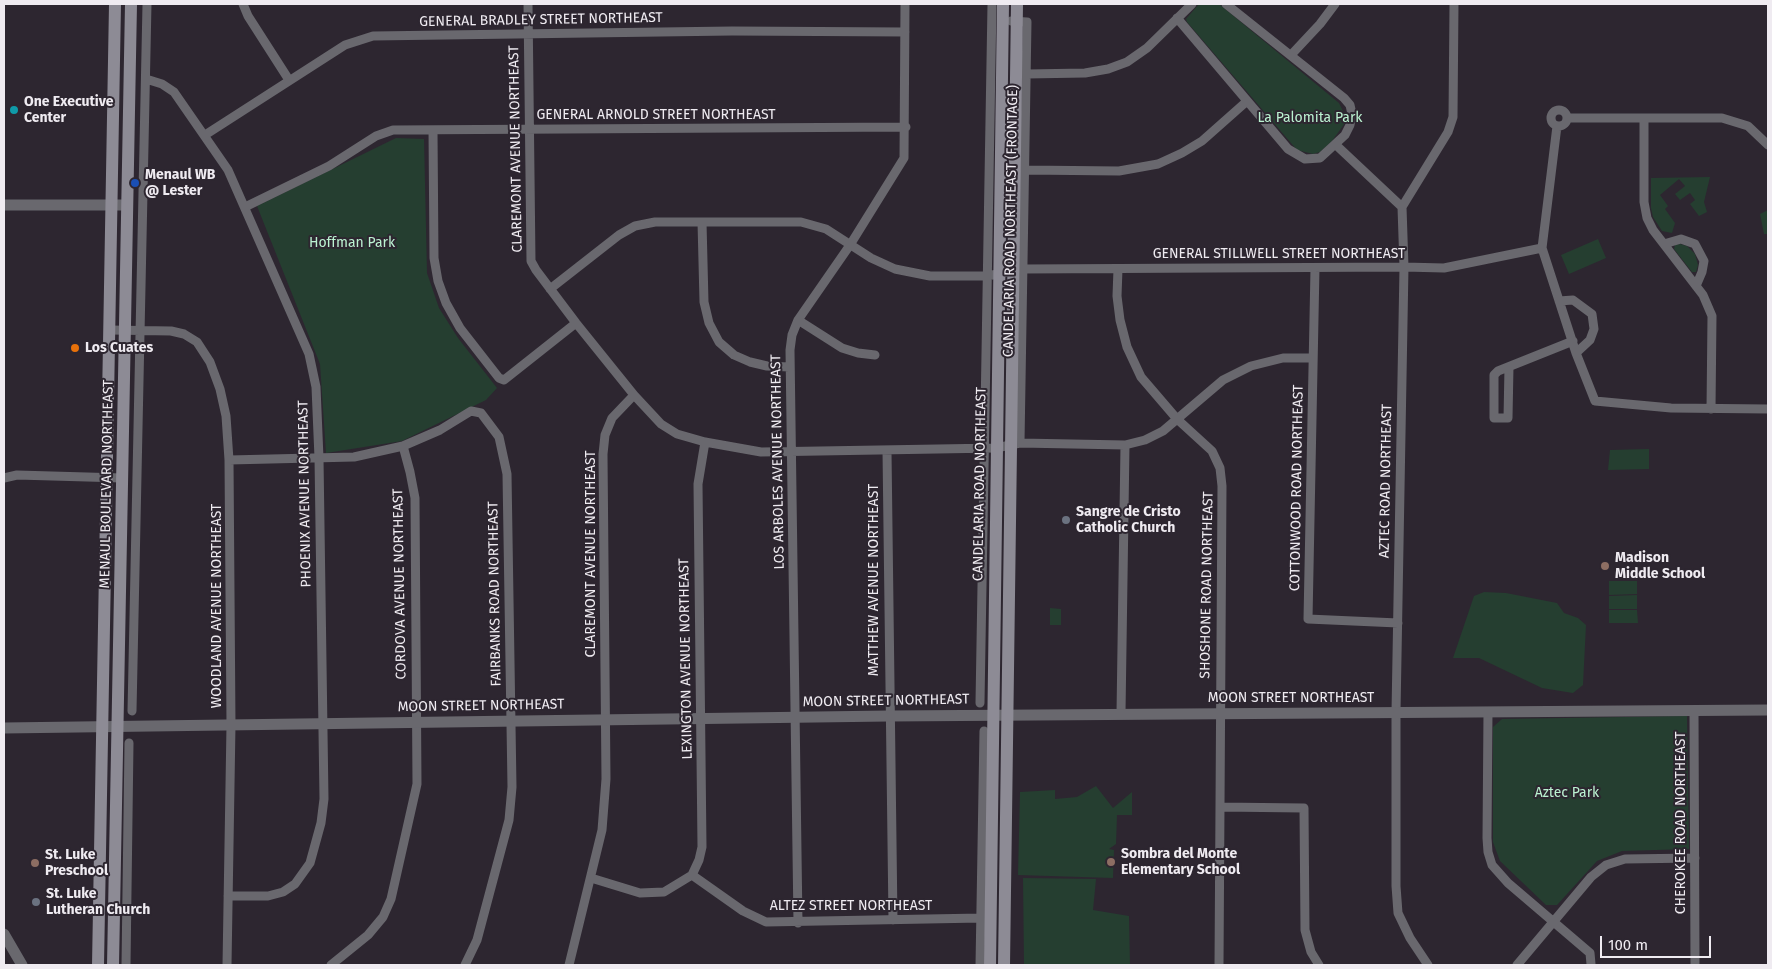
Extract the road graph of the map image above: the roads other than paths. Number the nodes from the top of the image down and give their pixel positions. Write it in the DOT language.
graph roads {
  1 [pos="115,4"];
  2 [pos="131,4"];
  3 [pos="148,4"];
  4 [pos="243,4"];
  5 [pos="528,4"];
  6 [pos="905,4"];
  7 [pos="992,4"];
  8 [pos="1003,4"];
  9 [pos="1017,4"];
  10 [pos="1192,4"];
  11 [pos="1226,4"];
  12 [pos="1335,4"];
  13 [pos="1454,4"];
  14 [pos="1177,18"];
  15 [pos="1003,21"];
  16 [pos="1017,21"];
  17 [pos="905,32"];
  18 [pos="528,35"];
  19 [pos="1291,55"];
  20 [pos="1027,74"];
  21 [pos="146,79"];
  22 [pos="289,80"];
  23 [pos="1246,102"];
  24 [pos="1566,118"];
  25 [pos="1644,119"];
  26 [pos="1557,126"];
  27 [pos="906,127"];
  28 [pos="433,130"];
  29 [pos="528,130"];
  30 [pos="205,135"];
  31 [pos="1336,145"];
  32 [pos="1768,145"];
  33 [pos="1026,170"];
  34 [pos="111,204"];
  35 [pos="126,204"];
  36 [pos="4,205"];
  37 [pos="246,206"];
  38 [pos="1402,208"];
  39 [pos="702,222"];
  40 [pos="1664,244"];
  41 [pos="850,245"];
  42 [pos="1542,248"];
  43 [pos="1404,266"];
  44 [pos="1315,268"];
  45 [pos="1118,269"];
  46 [pos="1018,271"];
  47 [pos="993,275"];
  48 [pos="1696,286"];
  49 [pos="550,289"];
  50 [pos="1559,301"];
  51 [pos="798,320"];
  52 [pos="576,323"];
  53 [pos="141,329"];
  54 [pos="110,330"];
  55 [pos="124,330"];
  56 [pos="1573,342"];
  57 [pos="1576,353"];
  58 [pos="876,355"];
  59 [pos="1313,358"];
  60 [pos="789,367"];
  61 [pos="1509,367"];
  62 [pos="634,395"];
  63 [pos="1711,409"];
  64 [pos="1768,409"];
  65 [pos="1177,419"];
  66 [pos="705,442"];
  67 [pos="1015,444"];
  68 [pos="1126,445"];
  69 [pos="403,446"];
  70 [pos="990,448"];
  71 [pos="887,450"];
  72 [pos="790,452"];
  73 [pos="319,458"];
  74 [pos="229,460"];
  75 [pos="4,478"];
  76 [pos="107,478"];
  77 [pos="122,478"];
  78 [pos="1398,623"];
  79 [pos="980,703"];
  80 [pos="1768,710"];
  81 [pos="132,711"];
  82 [pos="1694,711"];
  83 [pos="1396,712"];
  84 [pos="1488,712"];
  85 [pos="1220,713"];
  86 [pos="1121,714"];
  87 [pos="994,715"];
  88 [pos="1008,715"];
  89 [pos="889,716"];
  90 [pos="795,717"];
  91 [pos="700,718"];
  92 [pos="605,719"];
  93 [pos="510,721"];
  94 [pos="416,722"];
  95 [pos="323,724"];
  96 [pos="231,725"];
  97 [pos="101,726"];
  98 [pos="117,726"];
  99 [pos="4,728"];
  100 [pos="984,730"];
  101 [pos="129,744"];
  102 [pos="1220,807"];
  103 [pos="1695,858"];
  104 [pos="692,875"];
  105 [pos="591,878"];
  106 [pos="228,896"];
  107 [pos="980,918"];
  108 [pos="893,920"];
  109 [pos="1554,920"];
  110 [pos="798,923"];
  111 [pos="4,934"];
  112 [pos="7,948"];
  113 [pos="572,964"];
  114 [pos="1591,964"];
  115 [pos="22,965"];
  116 [pos="98,965"];
  117 [pos="113,965"];
  118 [pos="126,965"];
  119 [pos="227,965"];
  120 [pos="331,965"];
  121 [pos="465,965"];
  122 [pos="980,965"];
  123 [pos="990,965"];
  124 [pos="1004,965"];
  125 [pos="1220,965"];
  126 [pos="1319,965"];
  127 [pos="1428,965"];
  128 [pos="1517,965"];
  129 [pos="1695,965"];
  1 -- 34 [label="main road, MENAUL BOULEVARD NORTHEAST"];
  2 -- 35 [label="main road, MENAUL BOULEVARD NORTHEAST"];
  3 -- 21 [label="street"];
  4 -- 22 [label="street"];
  5 -- 18 [label="street, CLAREMONT AVENUE NORTHEAST"];
  6 -- 17 [label="street, LOS ARBOLES AVENUE NORTHEAST"];
  7 -- 47 [label="street"];
  8 -- 15 [label="main road, CANDELARIA ROAD NORTHEAST"];
  9 -- 16 [label="main road"];
  10 -- 14 [label="street"];
  11 -- 19 [label="street"];
  12 -- 19 [label="street"];
  13 -- 38 [label="street"];
  14 -- 20 [label="street"];
  14 -- 23 [label="street"];
  15 -- 16 [label="street"];
  15 -- 47 [label="main road, CANDELARIA ROAD NORTHEAST"];
  16 -- 20 [label="street, CANDELARIA ROAD NORTHEAST (FRONTAGE)"];
  16 -- 46 [label="main road"];
  17 -- 18 [label="street, GENERAL BRADLEY STREET NORTHEAST"];
  17 -- 27 [label="street, LOS ARBOLES AVENUE NORTHEAST"];
  18 -- 22 [label="street, GENERAL BRADLEY STREET NORTHEAST"];
  18 -- 29 [label="street, CLAREMONT AVENUE NORTHEAST"];
  19 -- 31 [label="street"];
  20 -- 33 [label="street, CANDELARIA ROAD NORTHEAST (FRONTAGE)"];
  21 -- 30 [label="street, PHOENIX AVENUE NORTHEAST"];
  21 -- 53 [label="street"];
  22 -- 30 [label="street, GENERAL BRADLEY STREET NORTHEAST"];
  23 -- 31 [label="street"];
  23 -- 33 [label="street"];
  24 -- 25 [label="street"];
  24 -- 26 [label="street"];
  24 -- 26 [label="street"];
  25 -- 32 [label="street"];
  25 -- 40 [label="street"];
  26 -- 42 [label="street"];
  27 -- 29 [label="street, GENERAL ARNOLD STREET NORTHEAST"];
  27 -- 41 [label="street, LOS ARBOLES AVENUE NORTHEAST"];
  28 -- 29 [label="street, GENERAL ARNOLD STREET NORTHEAST"];
  28 -- 37 [label="street, GENERAL ARNOLD STREET NORTHEAST"];
  28 -- 52 [label="street"];
  29 -- 49 [label="street, CLAREMONT AVENUE NORTHEAST"];
  30 -- 37 [label="street, PHOENIX AVENUE NORTHEAST"];
  31 -- 38 [label="street"];
  33 -- 46 [label="street, CANDELARIA ROAD NORTHEAST (FRONTAGE)"];
  34 -- 35 [label="street"];
  34 -- 36 [label="street"];
  34 -- 54 [label="main road, MENAUL BOULEVARD NORTHEAST"];
  35 -- 55 [label="main road, MENAUL BOULEVARD NORTHEAST"];
  37 -- 73 [label="street, PHOENIX AVENUE NORTHEAST"];
  38 -- 43 [label="street, AZTEC ROAD NORTHEAST"];
  39 -- 41 [label="street, GENERAL STILLWELL STREET NORTHEAST"];
  39 -- 49 [label="street, GENERAL STILLWELL STREET NORTHEAST"];
  39 -- 60 [label="street"];
  40 -- 48 [label="street"];
  40 -- 48 [label="street"];
  41 -- 47 [label="street, GENERAL STILLWELL STREET NORTHEAST"];
  41 -- 51 [label="street, LOS ARBOLES AVENUE NORTHEAST"];
  42 -- 43 [label="street, GENERAL STILLWELL STREET NORTHEAST"];
  42 -- 50 [label="street"];
  43 -- 44 [label="street, GENERAL STILLWELL STREET NORTHEAST"];
  43 -- 78 [label="street, AZTEC ROAD NORTHEAST"];
  44 -- 45 [label="street, GENERAL STILLWELL STREET NORTHEAST"];
  44 -- 59 [label="street, COTTONWOOD ROAD NORTHEAST"];
  45 -- 46 [label="street, GENERAL STILLWELL STREET NORTHEAST"];
  45 -- 65 [label="street, SHOSHONE ROAD NORTHEAST"];
  46 -- 47 [label="street, GENERAL STILLWELL STREET NORTHEAST"];
  46 -- 67 [label="main road"];
  47 -- 70 [label="main road, CANDELARIA ROAD NORTHEAST"];
  48 -- 63 [label="street"];
  49 -- 52 [label="street, CLAREMONT AVENUE NORTHEAST"];
  50 -- 56 [label="street"];
  50 -- 57 [label="street"];
  51 -- 58 [label="street"];
  51 -- 60 [label="street, LOS ARBOLES AVENUE NORTHEAST"];
  52 -- 62 [label="street, CLAREMONT AVENUE NORTHEAST"];
  53 -- 55 [label="street, WOODLAND AVENUE NORTHEAST"];
  53 -- 74 [label="street, WOODLAND AVENUE NORTHEAST"];
  53 -- 81 [label="street"];
  54 -- 55 [label="street, WOODLAND AVENUE NORTHEAST"];
  54 -- 76 [label="main road, MENAUL BOULEVARD NORTHEAST"];
  55 -- 77 [label="main road, MENAUL BOULEVARD NORTHEAST"];
  56 -- 57 [label="street"];
  56 -- 61 [label="street"];
  57 -- 63 [label="street"];
  59 -- 65 [label="street"];
  59 -- 78 [label="street, COTTONWOOD ROAD NORTHEAST"];
  60 -- 72 [label="street, LOS ARBOLES AVENUE NORTHEAST"];
  61 -- 61 [label="street"];
  62 -- 66 [label="street"];
  62 -- 92 [label="street, CLAREMONT AVENUE NORTHEAST"];
  63 -- 64 [label="street"];
  65 -- 68 [label="street"];
  65 -- 85 [label="street, SHOSHONE ROAD NORTHEAST"];
  66 -- 72 [label="street"];
  66 -- 91 [label="street, LEXINGTON AVENUE NORTHEAST"];
  67 -- 68 [label="street"];
  67 -- 70 [label="street"];
  67 -- 88 [label="main road"];
  68 -- 86 [label="street"];
  69 -- 73 [label="street"];
  69 -- 93 [label="street, FAIRBANKS ROAD NORTHEAST"];
  69 -- 94 [label="street, CORDOVA AVENUE NORTHEAST"];
  70 -- 71 [label="street"];
  70 -- 79 [label="street"];
  70 -- 87 [label="main road, CANDELARIA ROAD NORTHEAST"];
  71 -- 72 [label="street"];
  71 -- 89 [label="street, MATTHEW AVENUE NORTHEAST"];
  72 -- 90 [label="street, LOS ARBOLES AVENUE NORTHEAST"];
  73 -- 74 [label="street"];
  73 -- 95 [label="street, PHOENIX AVENUE NORTHEAST"];
  74 -- 96 [label="street, WOODLAND AVENUE NORTHEAST"];
  75 -- 76 [label="street"];
  76 -- 77 [label="street"];
  76 -- 97 [label="main road, MENAUL BOULEVARD NORTHEAST"];
  77 -- 98 [label="main road, MENAUL BOULEVARD NORTHEAST"];
  78 -- 83 [label="street, AZTEC ROAD NORTHEAST"];
  80 -- 82 [label="street, MOON STREET NORTHEAST"];
  82 -- 84 [label="street, MOON STREET NORTHEAST"];
  82 -- 103 [label="street, CHEROKEE ROAD NORTHEAST"];
  83 -- 84 [label="street, MOON STREET NORTHEAST"];
  83 -- 85 [label="street, MOON STREET NORTHEAST"];
  83 -- 127 [label="street, AZTEC ROAD NORTHEAST"];
  84 -- 109 [label="street"];
  85 -- 86 [label="street, MOON STREET NORTHEAST"];
  85 -- 102 [label="street, SHOSHONE ROAD NORTHEAST"];
  86 -- 88 [label="street, MOON STREET NORTHEAST"];
  87 -- 88 [label="street, MOON STREET NORTHEAST"];
  87 -- 89 [label="street, MOON STREET NORTHEAST"];
  87 -- 123 [label="main road, CANDELARIA ROAD NORTHEAST"];
  88 -- 124 [label="main road"];
  89 -- 90 [label="street, MOON STREET NORTHEAST"];
  89 -- 108 [label="street, MATTHEW AVENUE NORTHEAST"];
  90 -- 91 [label="street, MOON STREET NORTHEAST"];
  90 -- 110 [label="street, LOS ARBOLES AVENUE NORTHEAST"];
  91 -- 92 [label="street, MOON STREET NORTHEAST"];
  91 -- 104 [label="street, LEXINGTON AVENUE NORTHEAST"];
  92 -- 93 [label="street, MOON STREET NORTHEAST"];
  92 -- 105 [label="street, CLAREMONT AVENUE NORTHEAST"];
  93 -- 94 [label="street, MOON STREET NORTHEAST"];
  93 -- 121 [label="street, FAIRBANKS ROAD NORTHEAST"];
  94 -- 95 [label="street, MOON STREET NORTHEAST"];
  94 -- 120 [label="street, CORDOVA AVENUE NORTHEAST"];
  95 -- 96 [label="street, MOON STREET NORTHEAST"];
  95 -- 106 [label="street, PHOENIX AVENUE NORTHEAST"];
  96 -- 98 [label="street, MOON STREET NORTHEAST"];
  96 -- 106 [label="street, WOODLAND AVENUE NORTHEAST"];
  97 -- 98 [label="street, MOON STREET NORTHEAST"];
  97 -- 99 [label="street, MOON STREET NORTHEAST"];
  97 -- 116 [label="main road, MENAUL BOULEVARD NORTHEAST"];
  98 -- 117 [label="main road, MENAUL BOULEVARD NORTHEAST"];
  100 -- 107 [label="street"];
  101 -- 118 [label="street"];
  102 -- 125 [label="street, SHOSHONE ROAD NORTHEAST"];
  102 -- 126 [label="street"];
  103 -- 109 [label="street"];
  103 -- 129 [label="street, CHEROKEE ROAD NORTHEAST"];
  104 -- 105 [label="street"];
  104 -- 110 [label="street, ALTEZ STREET NORTHEAST"];
  105 -- 113 [label="street, CLAREMONT AVENUE NORTHEAST"];
  106 -- 119 [label="street, WOODLAND AVENUE NORTHEAST"];
  107 -- 108 [label="street, ALTEZ STREET NORTHEAST"];
  107 -- 122 [label="street"];
  108 -- 110 [label="street, ALTEZ STREET NORTHEAST"];
  109 -- 114 [label="street"];
  109 -- 128 [label="street"];
  111 -- 112 [label="street"];
  112 -- 115 [label="street"];
}
